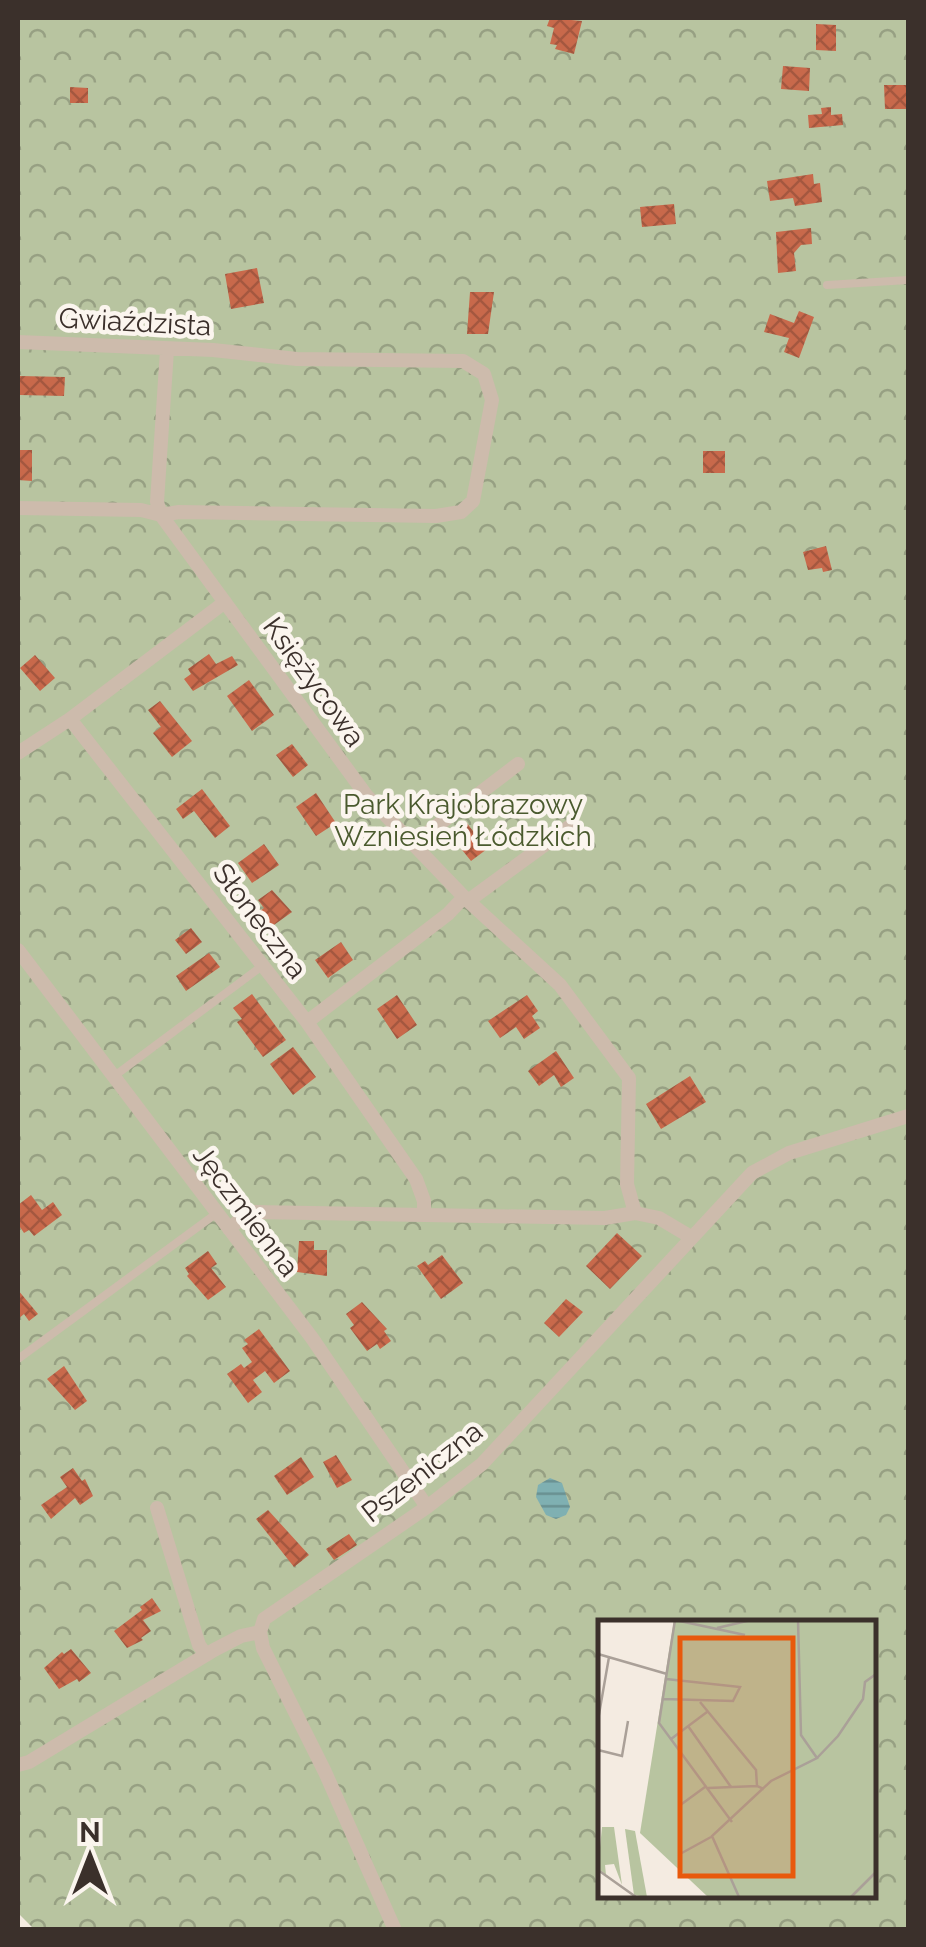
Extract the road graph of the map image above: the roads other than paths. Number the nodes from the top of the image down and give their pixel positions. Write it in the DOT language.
graph roads {
  1 [pos="908,280"];
  2 [pos="827,285"];
  3 [pos="18,342"];
  4 [pos="168,350"];
  5 [pos="18,508"];
  6 [pos="161,515"];
  7 [pos="225,602"];
  8 [pos="70,719"];
  9 [pos="18,753"];
  10 [pos="518,764"];
  11 [pos="569,827"];
  12 [pos="413,844"];
  13 [pos="466,899"];
  14 [pos="18,950"];
  15 [pos="262,966"];
  16 [pos="307,1022"];
  17 [pos="113,1077"];
  18 [pos="908,1116"];
  19 [pos="217,1213"];
  20 [pos="635,1213"];
  21 [pos="424,1216"];
  22 [pos="229,1229"];
  23 [pos="691,1238"];
  24 [pos="18,1359"];
  25 [pos="428,1506"];
  26 [pos="157,1508"];
  27 [pos="260,1632"];
  28 [pos="206,1655"];
  29 [pos="18,1765"];
  30 [pos="395,1930"];
  1 -- 2 [label="lane"];
  3 -- 4 [label="street, Gwiaździsta"];
  4 -- 6 [label="street"];
  4 -- 6 [label="street, Gwiaździsta"];
  5 -- 6 [label="street"];
  6 -- 7 [label="street, Księżycowa"];
  7 -- 8 [label="street"];
  7 -- 12 [label="street, Księżycowa"];
  8 -- 9 [label="street"];
  8 -- 15 [label="street, Słoneczna"];
  10 -- 12 [label="street"];
  11 -- 13 [label="street"];
  12 -- 13 [label="street, Księżycowa"];
  13 -- 16 [label="street"];
  13 -- 20 [label="street, Księżycowa"];
  14 -- 17 [label="street, Jęczmienna"];
  15 -- 16 [label="street, Słoneczna"];
  15 -- 17 [label="lane"];
  16 -- 21 [label="street, Słoneczna"];
  17 -- 19 [label="street, Jęczmienna"];
  18 -- 23 [label="street, Pszeniczna"];
  19 -- 22 [label="street, Jęczmienna"];
  19 -- 24 [label="lane"];
  20 -- 21 [label="street"];
  20 -- 23 [label="street"];
  21 -- 22 [label="street"];
  22 -- 25 [label="street, Jęczmienna"];
  23 -- 25 [label="street, Pszeniczna"];
  25 -- 27 [label="street, Pszeniczna"];
  26 -- 28 [label="street"];
  27 -- 28 [label="street"];
  27 -- 30 [label="street"];
  28 -- 29 [label="street"];
}
